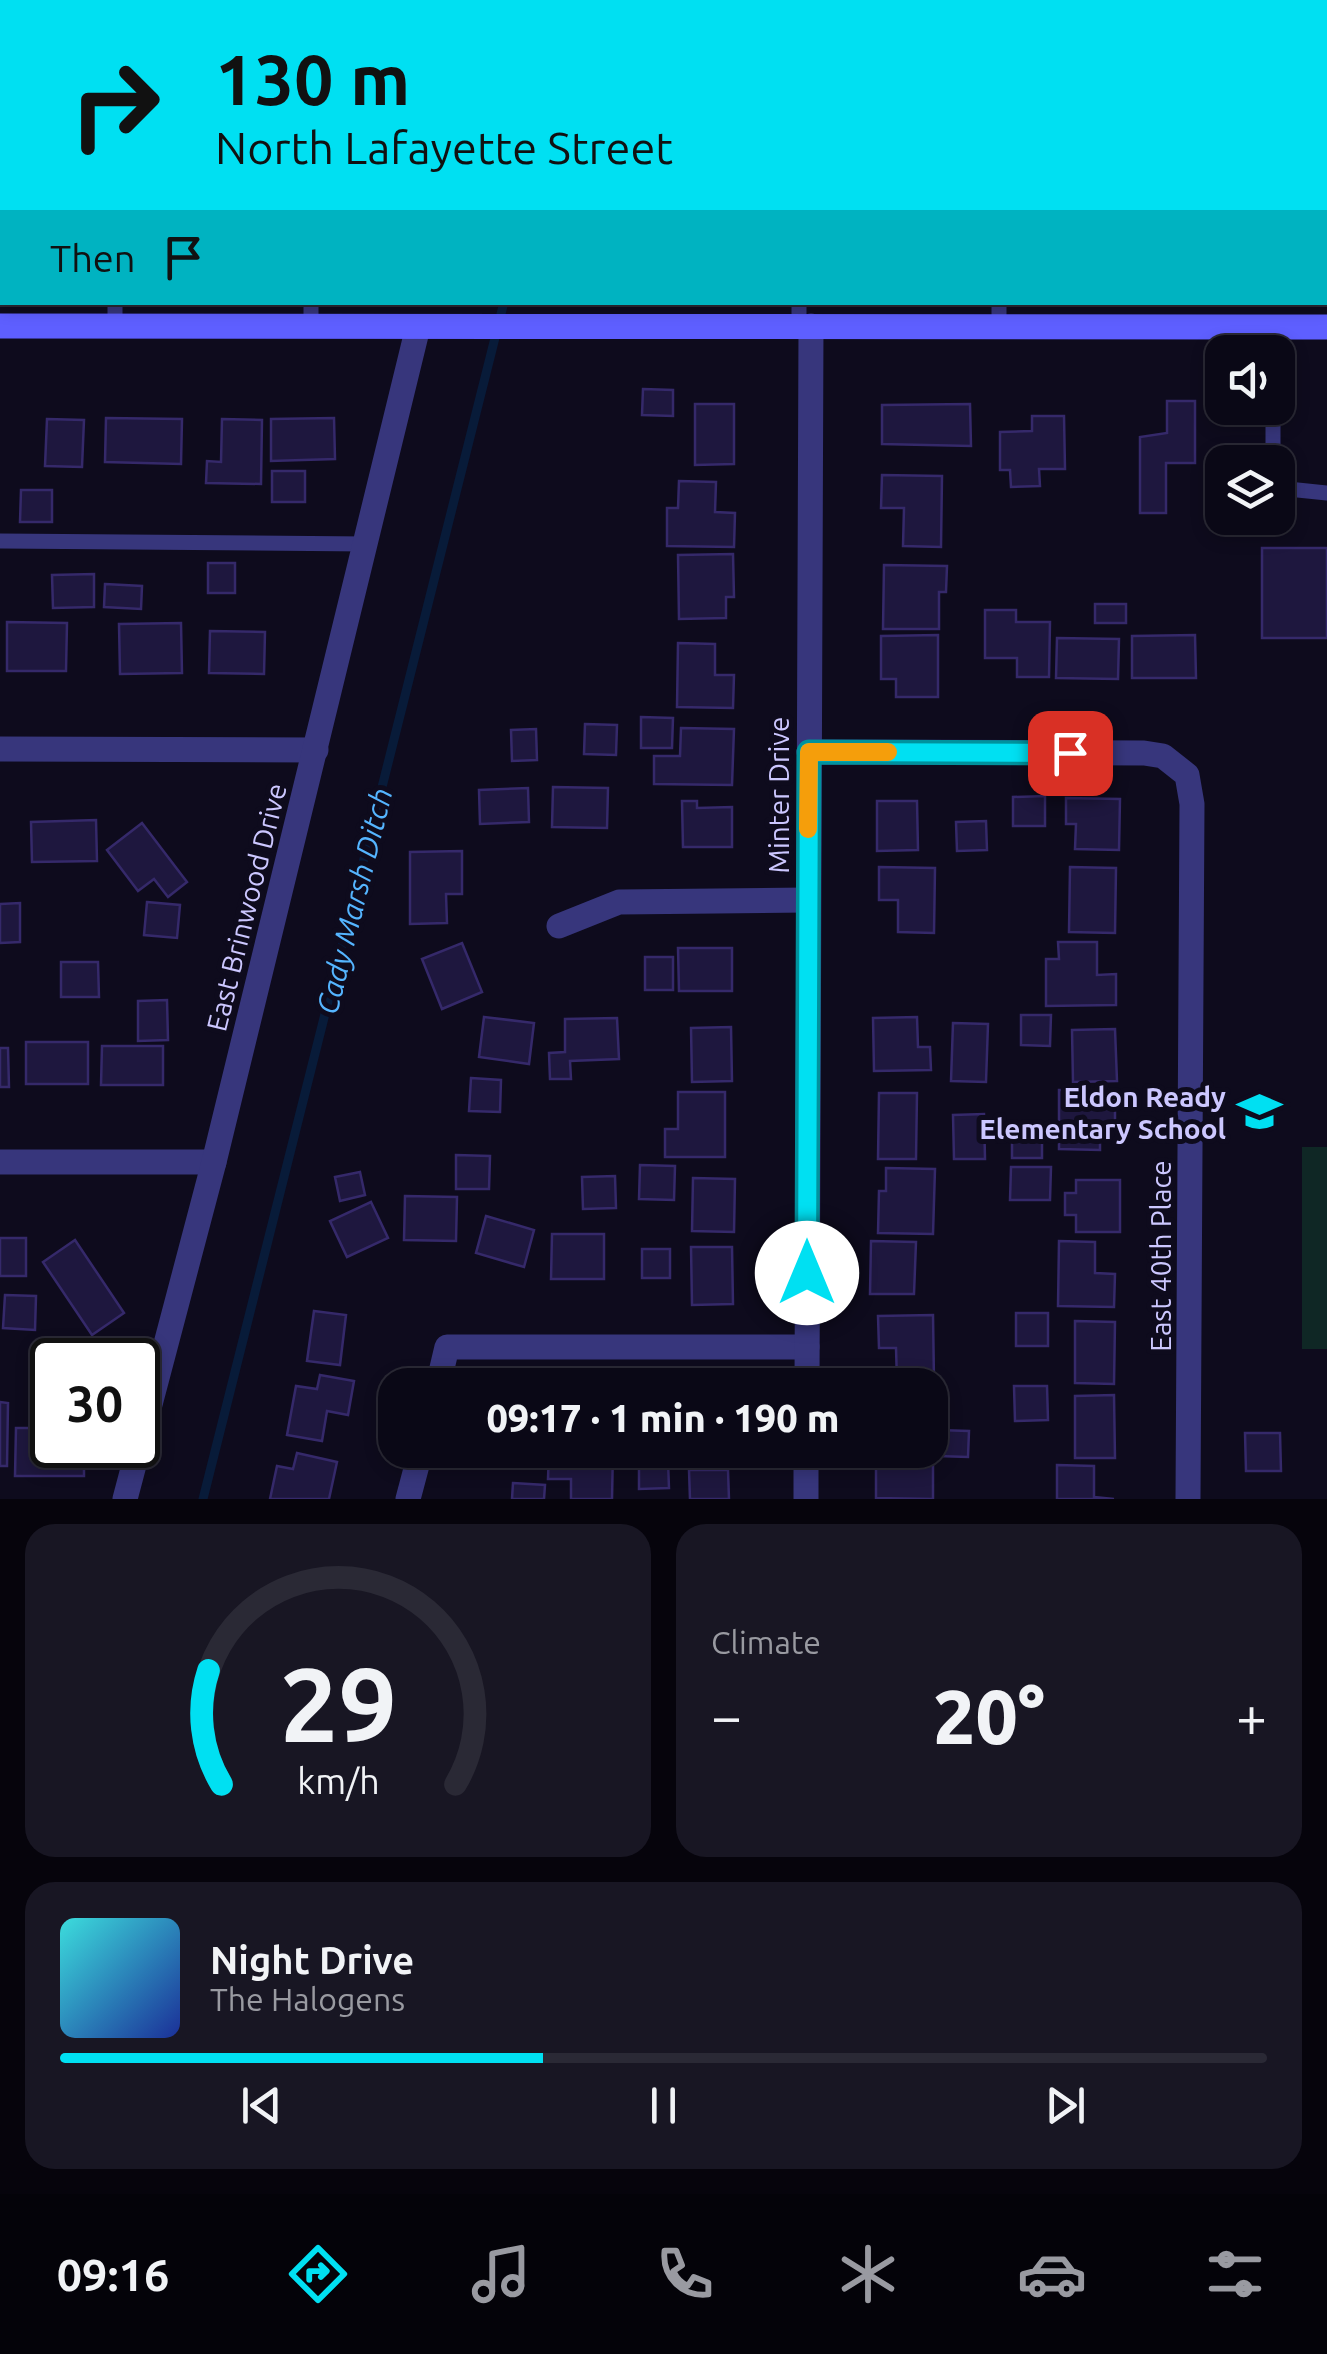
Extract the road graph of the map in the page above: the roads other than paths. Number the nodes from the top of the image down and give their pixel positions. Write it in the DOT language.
graph roads {
  1 [pos="115,314"];
  2 [pos="311,314"];
  3 [pos="999,314"];
  4 [pos="803,318"];
  5 [pos="0,326"];
  6 [pos="418,327"];
  7 [pos="1327,327"];
  8 [pos="1220,335"];
  9 [pos="1294,335"];
  10 [pos="1295,490"];
  11 [pos="1327,493"];
  12 [pos="0,542"];
  13 [pos="367,544"];
  14 [pos="0,749"];
  15 [pos="316,750"];
  16 [pos="809,752"];
  17 [pos="807,900"];
  18 [pos="559,926"];
  19 [pos="0,1162"];
  20 [pos="214,1162"];
  21 [pos="807,1347"];
  22 [pos="442,1368"];
  23 [pos="806,1368"];
  24 [pos="416,1468"];
  25 [pos="806,1468"];
  26 [pos="126,1499"];
  27 [pos="408,1499"];
  28 [pos="806,1499"];
  29 [pos="1188,1499"];
  1 -- 2 [label="street"];
  1 -- 5 [label="street"];
  2 -- 6 [label="street"];
  3 -- 4 [label="street"];
  3 -- 8 [label="street"];
  4 -- 6 [label="street"];
  4 -- 16 [label="street, Minter Drive"];
  6 -- 13 [label="street, East Brinwood Drive"];
  7 -- 9 [label="street"];
  10 -- 11 [label="lane"];
  12 -- 13 [label="lane"];
  13 -- 15 [label="street, East Brinwood Drive"];
  14 -- 15 [label="street"];
  15 -- 20 [label="street, East Brinwood Drive"];
  16 -- 17 [label="street, Minter Drive"];
  16 -- 29 [label="street, East 40th Place"];
  17 -- 18 [label="street"];
  17 -- 21 [label="street, Minter Drive"];
  19 -- 20 [label="street"];
  20 -- 26 [label="street, East Brinwood Drive"];
  21 -- 22 [label="street"];
  21 -- 23 [label="street, Minter Drive"];
  24 -- 27 [label="street"];
  25 -- 28 [label="street"];
}
